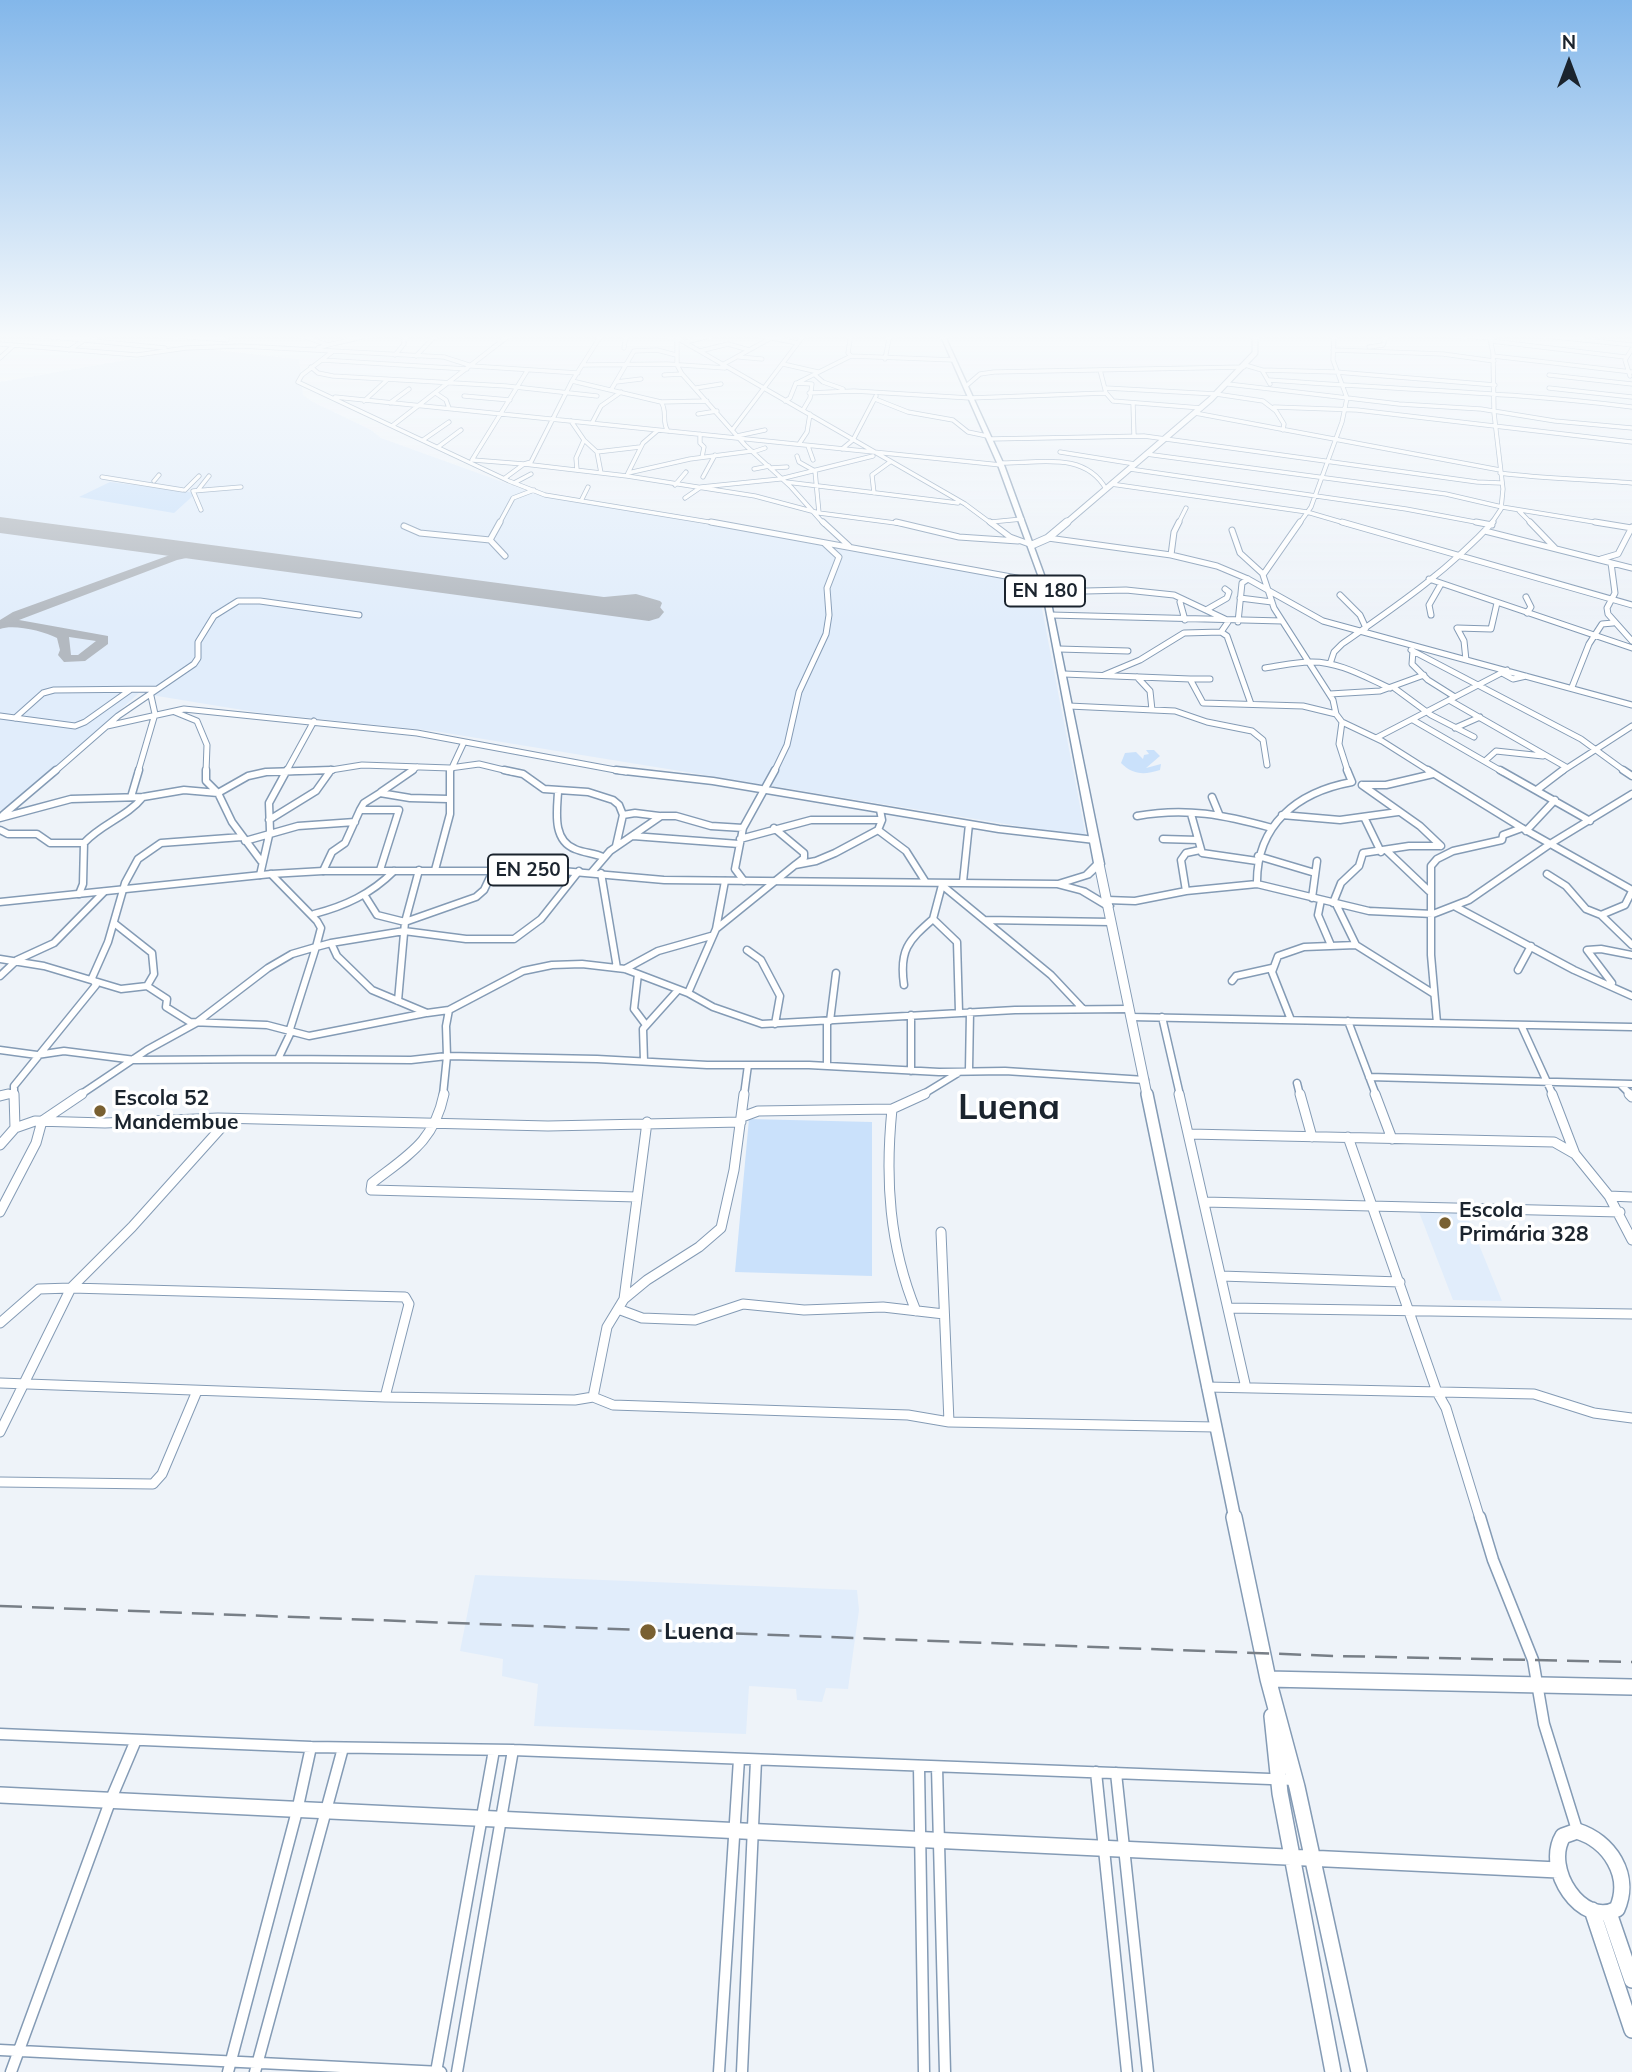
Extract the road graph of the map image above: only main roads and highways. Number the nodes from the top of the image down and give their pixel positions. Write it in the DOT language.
graph roads {
  1 [pos="985,431"];
  2 [pos="1099,864"];
  3 [pos="1057,884"];
  4 [pos="0,902"];
  5 [pos="1107,904"];
  1 -- 2 [label="main road, EN 180"];
  2 -- 3 [label="main road, EN 250"];
  3 -- 4 [label="main road, EN 250"];
  3 -- 5 [label="main road, EN 250"];
}
